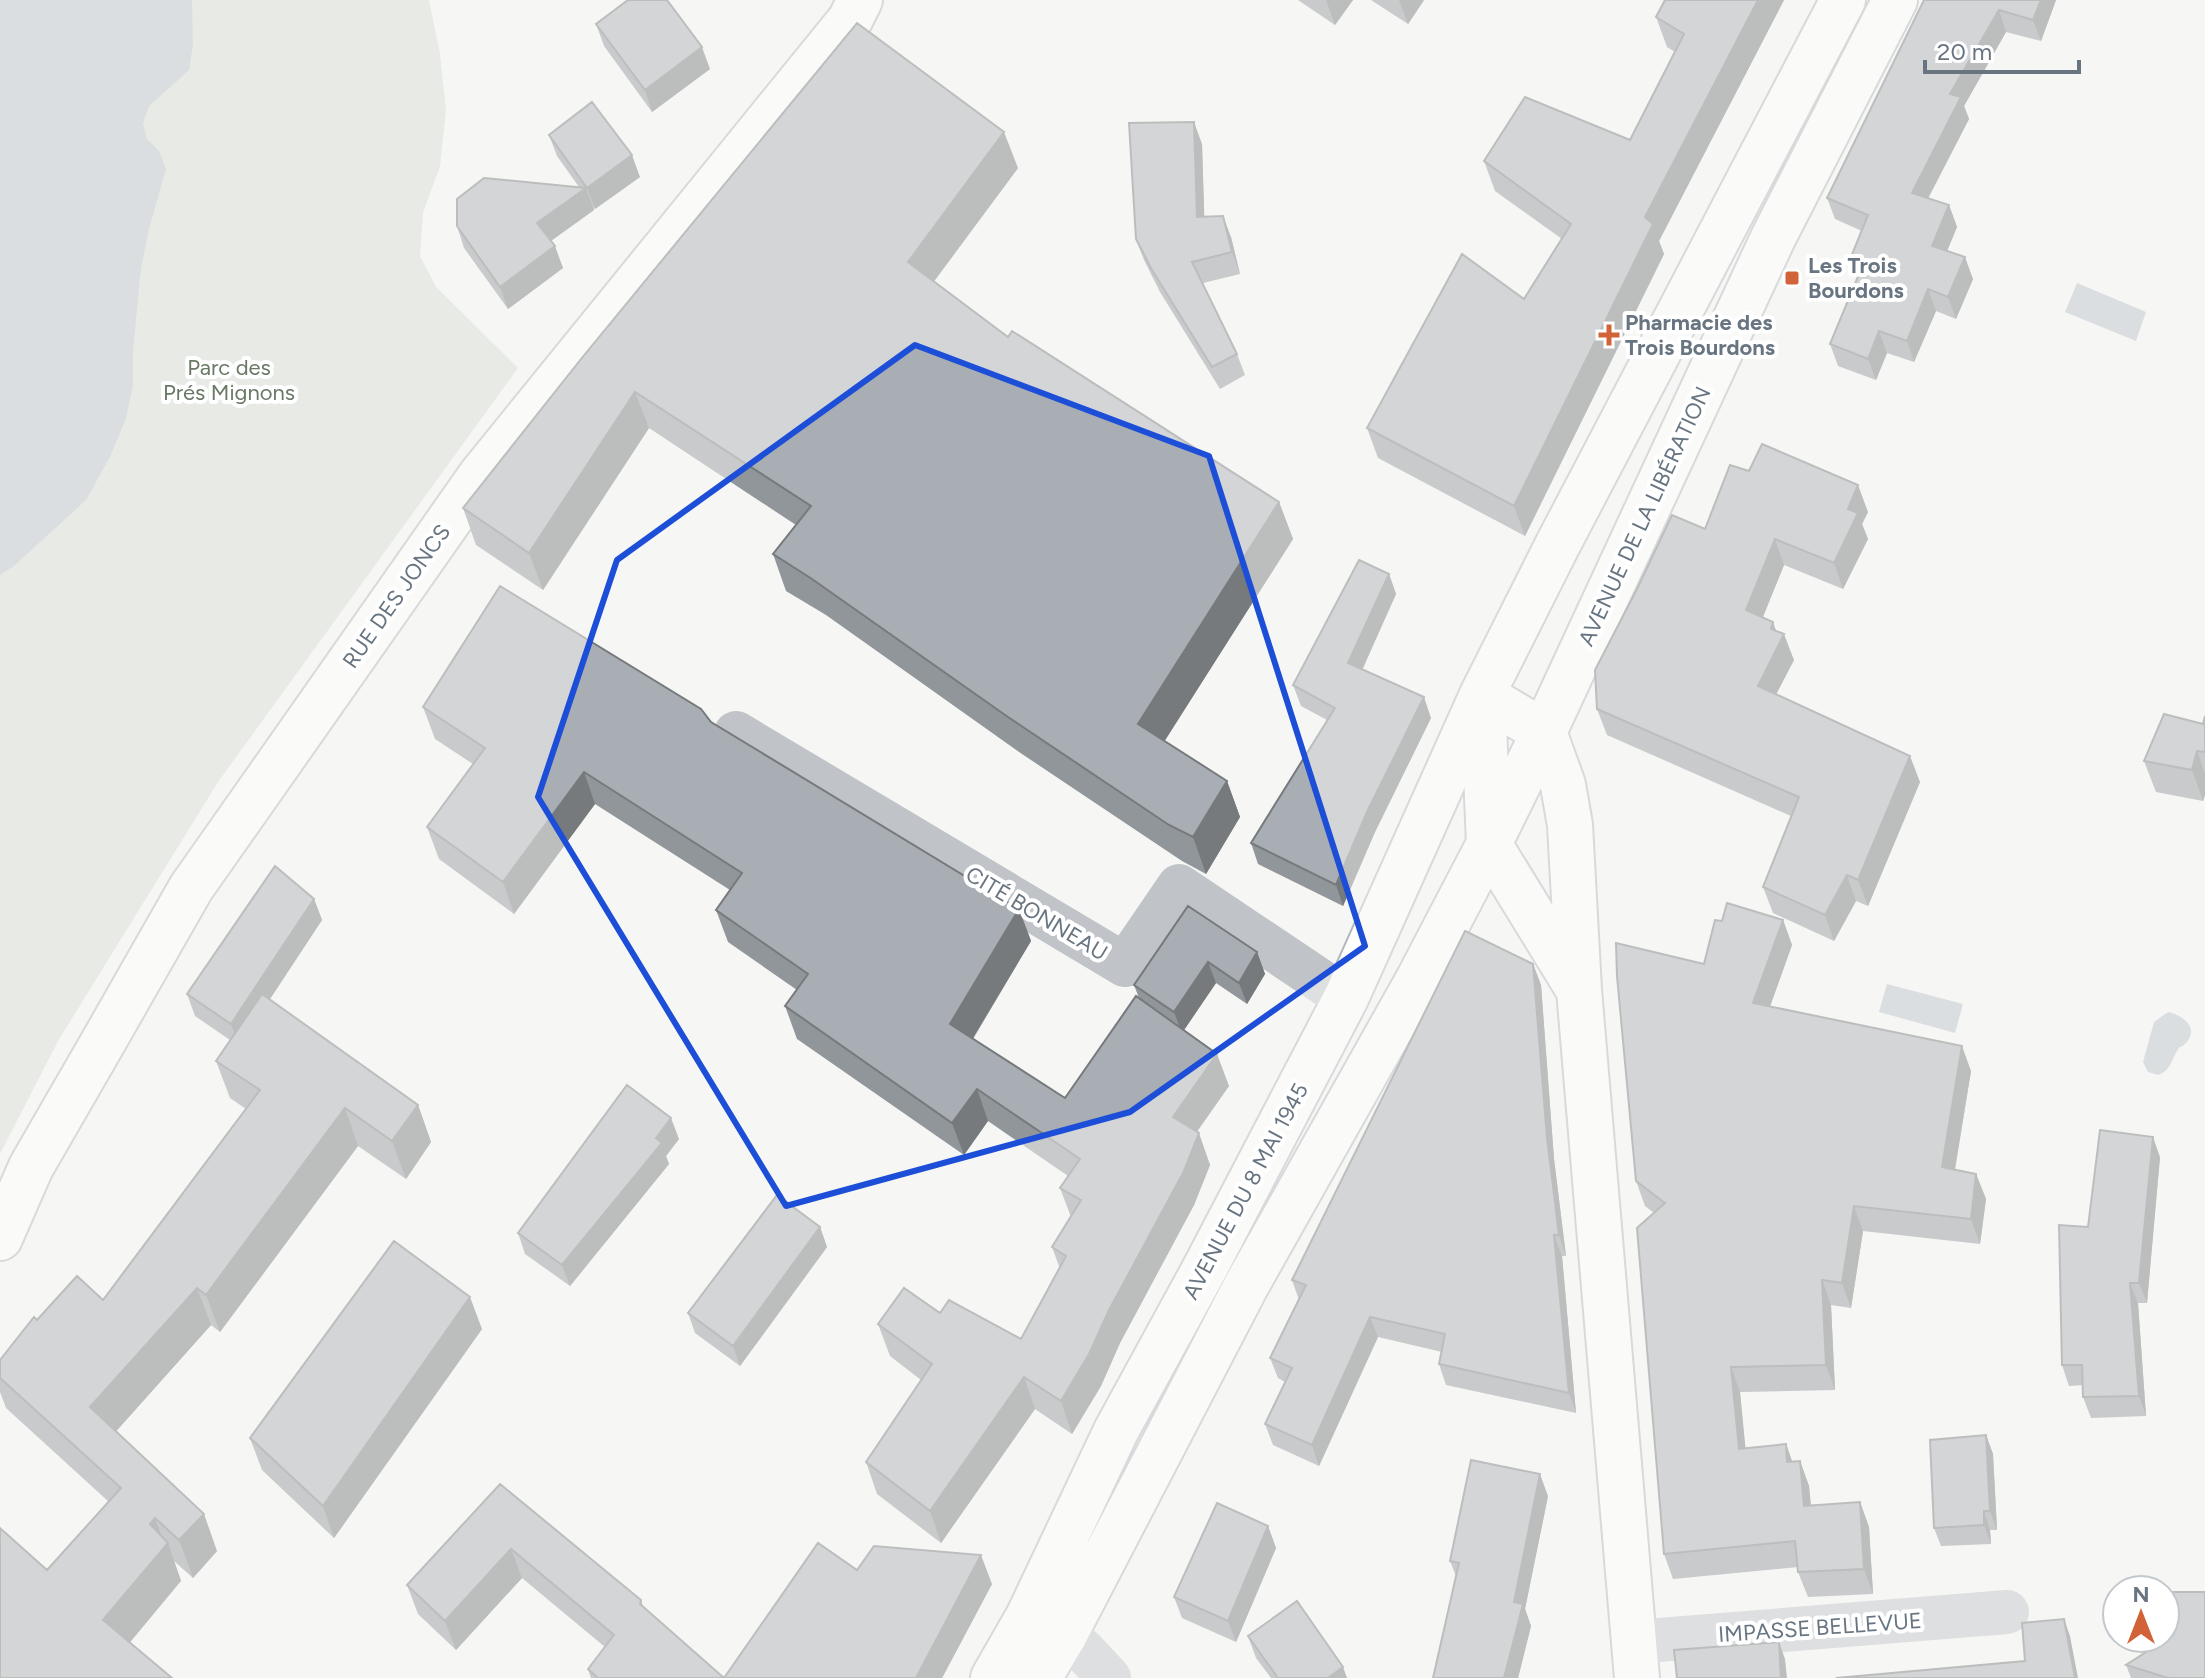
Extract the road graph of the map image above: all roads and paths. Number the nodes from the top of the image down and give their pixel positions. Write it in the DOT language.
graph roads {
  1 [pos="860,0"];
  2 [pos="1843,0"];
  3 [pos="1895,0"];
  4 [pos="1482,695"];
  5 [pos="1544,732"];
  6 [pos="736,733"];
  7 [pos="1489,844"];
  8 [pos="1579,990"];
  9 [pos="1346,998"];
  10 [pos="0,1238"];
  11 [pos="2007,1612"];
  12 [pos="1046,1626"];
  13 [pos="1636,1660"];
  14 [pos="993,1678"];
  15 [pos="1039,1678"];
  16 [pos="1109,1678"];
  1 -- 10 [label="main road, RUE DES JONCS"];
  2 -- 4 [label="main road"];
  3 -- 5 [label="main road, AVENUE DE LA LIBÉRATION"];
  4 -- 5 [label="main road"];
  4 -- 7 [label="main road"];
  4 -- 9 [label="main road, AVENUE DU 8 MAI 1945"];
  5 -- 7 [label="main road, AVENUE DU 8 MAI 1945"];
  5 -- 8 [label="main road"];
  6 -- 9 [label="street, CITÉ BONNEAU"];
  7 -- 8 [label="main road"];
  7 -- 12 [label="main road, AVENUE DU 8 MAI 1945"];
  8 -- 13 [label="main road"];
  9 -- 12 [label="main road, AVENUE DU 8 MAI 1945"];
  11 -- 13 [label="street, IMPASSE BELLEVUE"];
  12 -- 14 [label="main road, AVENUE DU 8 MAI 1945"];
  12 -- 15 [label="main road, AVENUE DU 8 MAI 1945"];
  12 -- 16 [label="street"];
}
